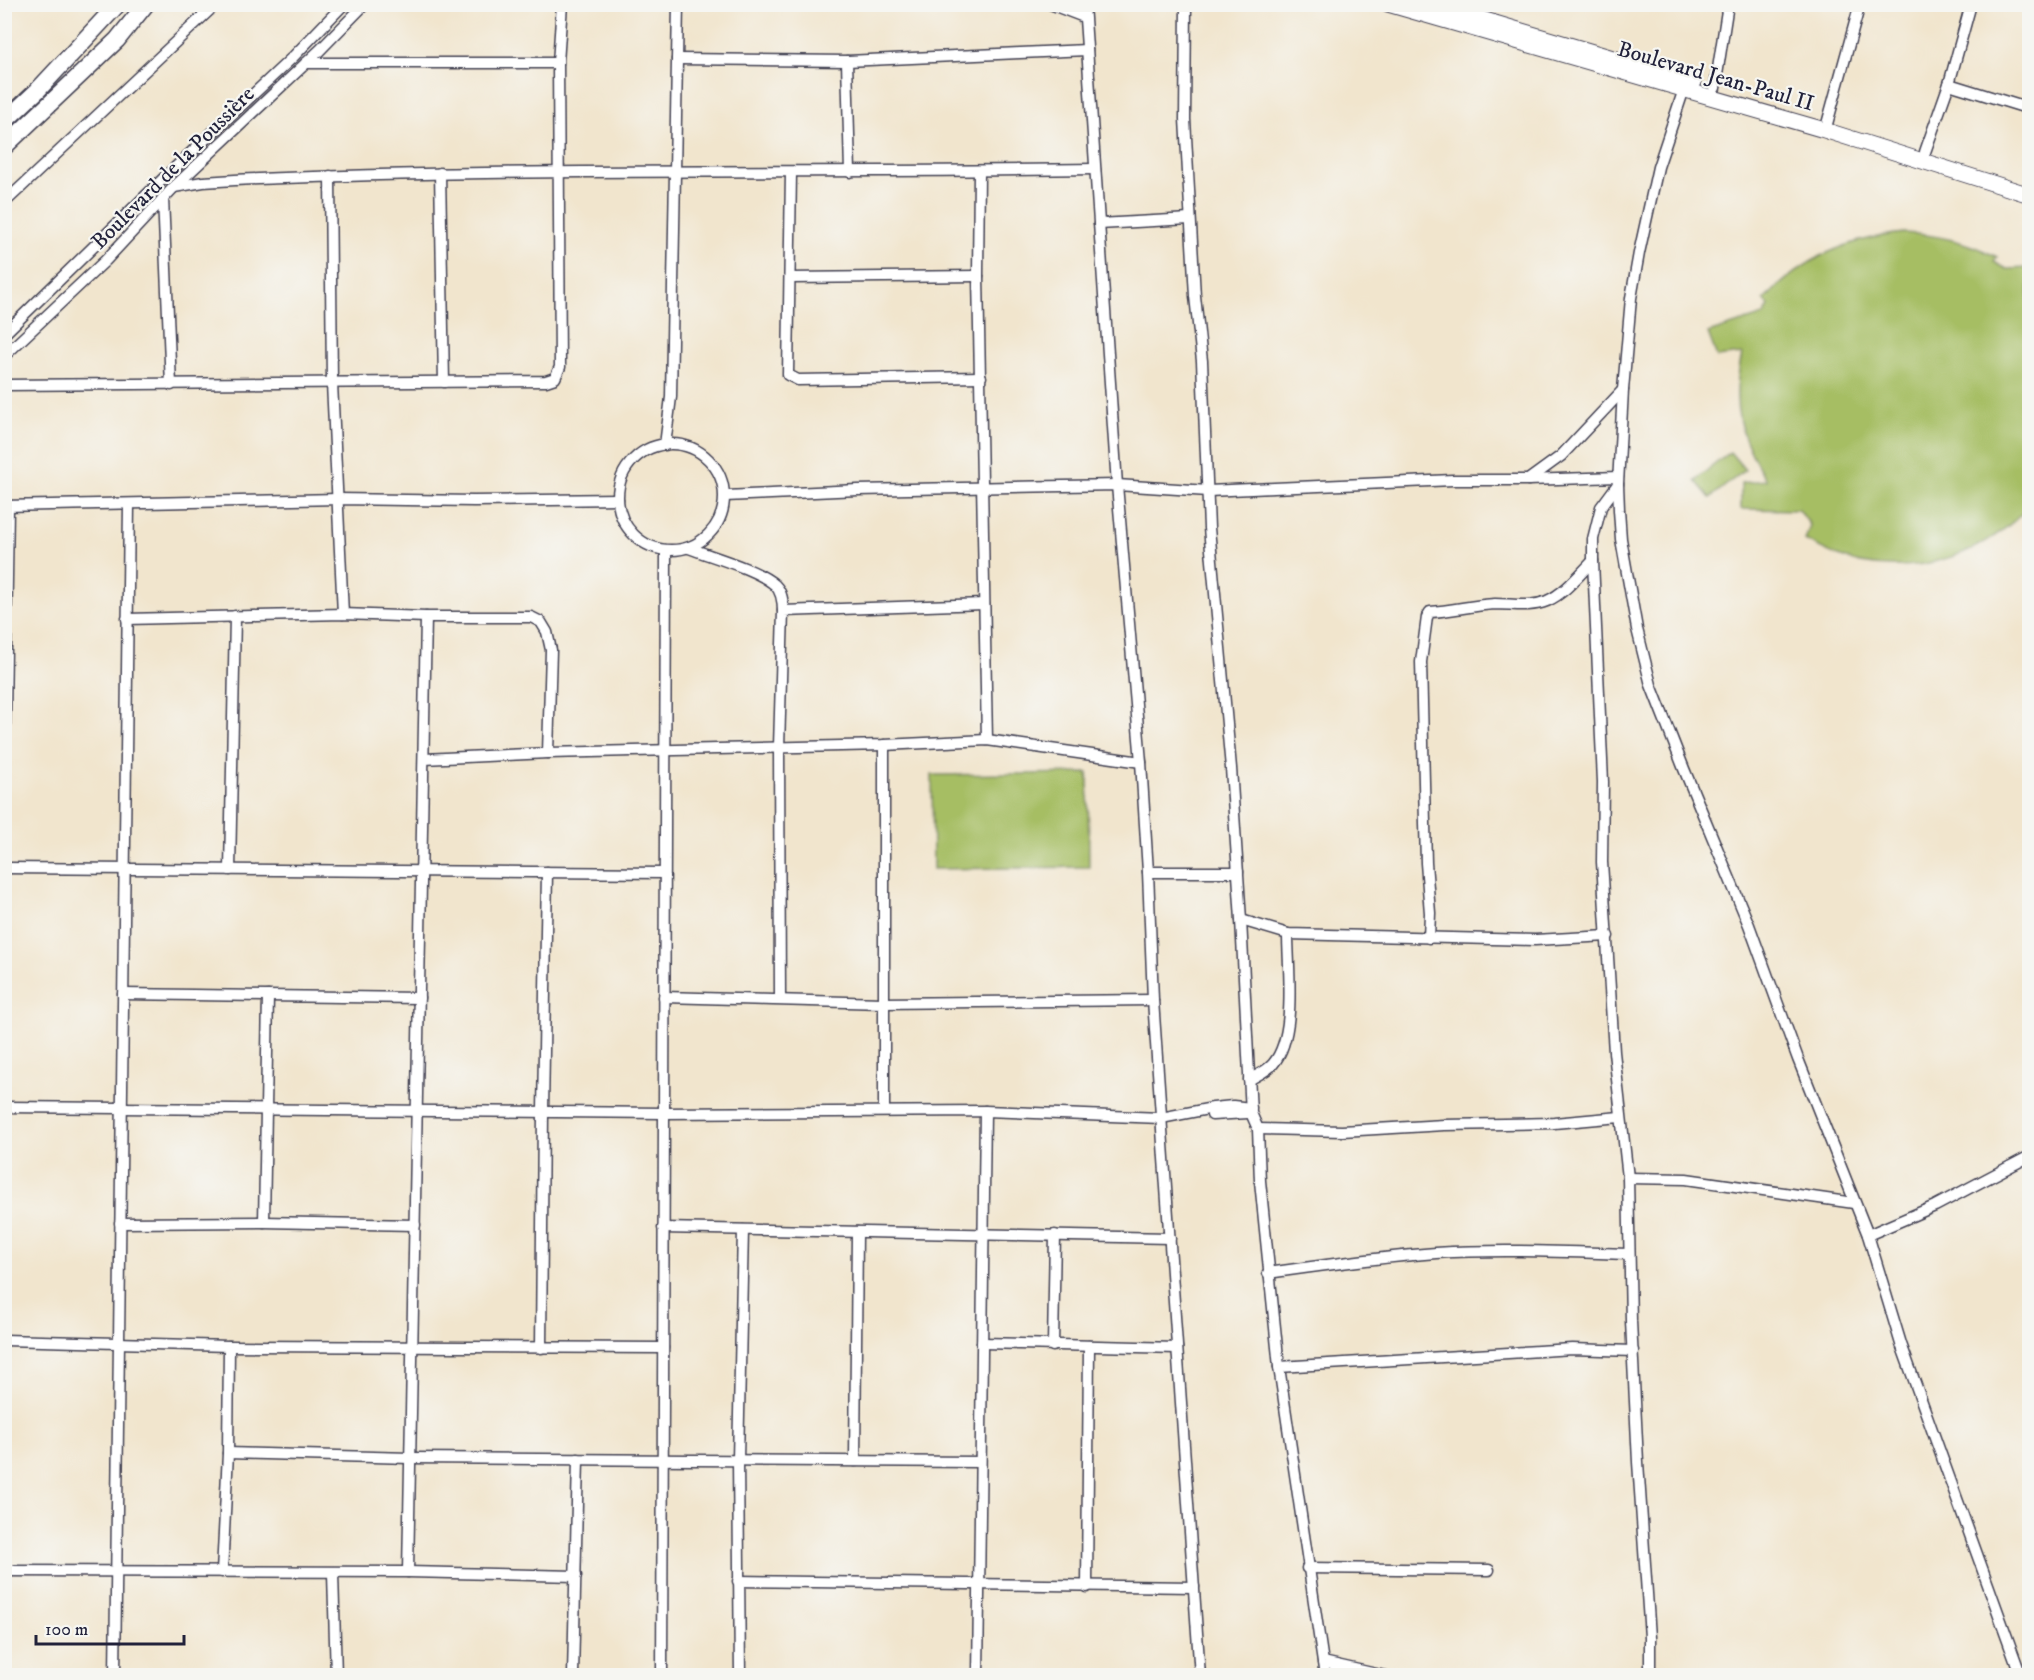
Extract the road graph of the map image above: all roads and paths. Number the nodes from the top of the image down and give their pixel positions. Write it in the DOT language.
graph roads {
  1 [pos="116,4"];
  2 [pos="146,4"];
  3 [pos="154,4"];
  4 [pos="216,4"];
  5 [pos="344,4"];
  6 [pos="365,4"];
  7 [pos="562,4"];
  8 [pos="678,4"];
  9 [pos="1050,4"];
  10 [pos="1084,4"];
  11 [pos="1186,4"];
  12 [pos="1388,4"];
  13 [pos="1431,4"];
  14 [pos="1860,4"];
  15 [pos="1971,4"];
  16 [pos="1725,5"];
  17 [pos="1084,18"];
  18 [pos="117,40"];
  19 [pos="1087,50"];
  20 [pos="677,59"];
  21 [pos="847,62"];
  22 [pos="306,63"];
  23 [pos="558,63"];
  24 [pos="1949,84"];
  25 [pos="1686,85"];
  26 [pos="1715,88"];
  27 [pos="2030,109"];
  28 [pos="4,122"];
  29 [pos="1827,124"];
  30 [pos="4,147"];
  31 [pos="1925,152"];
  32 [pos="1095,169"];
  33 [pos="675,170"];
  34 [pos="980,171"];
  35 [pos="791,172"];
  36 [pos="850,172"];
  37 [pos="440,173"];
  38 [pos="560,173"];
  39 [pos="330,176"];
  40 [pos="164,178"];
  41 [pos="2030,186"];
  42 [pos="174,187"];
  43 [pos="2030,195"];
  44 [pos="164,198"];
  45 [pos="4,203"];
  46 [pos="1190,219"];
  47 [pos="1099,224"];
  48 [pos="978,276"];
  49 [pos="790,278"];
  50 [pos="4,334"];
  51 [pos="4,356"];
  52 [pos="981,376"];
  53 [pos="444,382"];
  54 [pos="332,383"];
  55 [pos="4,385"];
  56 [pos="171,385"];
  57 [pos="1623,390"];
  58 [pos="665,445"];
  59 [pos="1528,480"];
  60 [pos="1618,481"];
  61 [pos="1117,485"];
  62 [pos="983,488"];
  63 [pos="1208,491"];
  64 [pos="725,496"];
  65 [pos="338,499"];
  66 [pos="618,499"];
  67 [pos="129,504"];
  68 [pos="6,506"];
  69 [pos="689,548"];
  70 [pos="666,551"];
  71 [pos="1593,561"];
  72 [pos="984,604"];
  73 [pos="783,611"];
  74 [pos="343,614"];
  75 [pos="235,616"];
  76 [pos="426,617"];
  77 [pos="127,619"];
  78 [pos="987,740"];
  79 [pos="885,745"];
  80 [pos="778,747"];
  81 [pos="665,750"];
  82 [pos="548,753"];
  83 [pos="424,759"];
  84 [pos="1141,762"];
  85 [pos="4,788"];
  86 [pos="4,868"];
  87 [pos="124,868"];
  88 [pos="230,870"];
  89 [pos="548,872"];
  90 [pos="1148,872"];
  91 [pos="1238,872"];
  92 [pos="421,873"];
  93 [pos="664,873"];
  94 [pos="1241,920"];
  95 [pos="1288,934"];
  96 [pos="1608,936"];
  97 [pos="1429,938"];
  98 [pos="123,994"];
  99 [pos="268,996"];
  100 [pos="664,997"];
  101 [pos="419,998"];
  102 [pos="780,999"];
  103 [pos="1153,1000"];
  104 [pos="883,1002"];
  105 [pos="1249,1080"];
  106 [pos="4,1107"];
  107 [pos="122,1107"];
  108 [pos="266,1110"];
  109 [pos="417,1110"];
  110 [pos="1251,1110"];
  111 [pos="543,1111"];
  112 [pos="985,1111"];
  113 [pos="884,1112"];
  114 [pos="664,1113"];
  115 [pos="1620,1117"];
  116 [pos="1161,1118"];
  117 [pos="1258,1129"];
  118 [pos="2030,1156"];
  119 [pos="1628,1178"];
  120 [pos="1854,1203"];
  121 [pos="264,1222"];
  122 [pos="120,1223"];
  123 [pos="415,1225"];
  124 [pos="663,1228"];
  125 [pos="743,1230"];
  126 [pos="857,1232"];
  127 [pos="983,1234"];
  128 [pos="1054,1235"];
  129 [pos="1868,1235"];
  130 [pos="1170,1238"];
  131 [pos="1629,1254"];
  132 [pos="1268,1273"];
  133 [pos="4,1340"];
  134 [pos="119,1341"];
  135 [pos="982,1343"];
  136 [pos="230,1346"];
  137 [pos="1053,1346"];
  138 [pos="1089,1346"];
  139 [pos="412,1348"];
  140 [pos="542,1348"];
  141 [pos="663,1348"];
  142 [pos="1177,1348"];
  143 [pos="1633,1351"];
  144 [pos="1279,1367"];
  145 [pos="228,1453"];
  146 [pos="410,1458"];
  147 [pos="578,1459"];
  148 [pos="663,1460"];
  149 [pos="738,1460"];
  150 [pos="855,1461"];
  151 [pos="980,1462"];
  152 [pos="1307,1568"];
  153 [pos="1489,1570"];
  154 [pos="4,1571"];
  155 [pos="116,1572"];
  156 [pos="222,1572"];
  157 [pos="408,1572"];
  158 [pos="333,1573"];
  159 [pos="576,1576"];
  160 [pos="738,1581"];
  161 [pos="979,1585"];
  162 [pos="1087,1587"];
  163 [pos="1194,1587"];
  164 [pos="1323,1662"];
  165 [pos="115,1676"];
  166 [pos="336,1676"];
  167 [pos="573,1676"];
  168 [pos="662,1676"];
  169 [pos="741,1676"];
  170 [pos="978,1676"];
  171 [pos="1200,1676"];
  172 [pos="1325,1676"];
  173 [pos="1385,1676"];
  174 [pos="1650,1676"];
  175 [pos="2021,1676"];
  1 -- 28 [label="main road"];
  2 -- 18 [label="main road"];
  3 -- 18 [label="main road"];
  4 -- 45 [label="street"];
  5 -- 40 [label="street, Boulevard de la Poussière"];
  6 -- 22 [label="street, Boulevard de la Poussière"];
  7 -- 23 [label="street"];
  8 -- 20 [label="street"];
  9 -- 17 [label="street"];
  10 -- 17 [label="street"];
  11 -- 46 [label="street"];
  12 -- 25 [label="main road, Boulevard Jean-Paul II"];
  13 -- 25 [label="main road, Boulevard Jean-Paul II"];
  14 -- 29 [label="street"];
  15 -- 24 [label="street"];
  16 -- 26 [label="street"];
  17 -- 19 [label="street"];
  18 -- 30 [label="main road"];
  19 -- 21 [label="street"];
  19 -- 32 [label="street"];
  20 -- 21 [label="street"];
  20 -- 33 [label="street"];
  21 -- 36 [label="street"];
  22 -- 23 [label="street"];
  22 -- 42 [label="street, Boulevard de la Poussière"];
  23 -- 38 [label="street"];
  24 -- 27 [label="street"];
  24 -- 31 [label="street"];
  25 -- 26 [label="main road, Boulevard Jean-Paul II"];
  25 -- 43 [label="main road, Boulevard Jean-Paul II"];
  25 -- 57 [label="street"];
  26 -- 29 [label="main road, Boulevard Jean-Paul II"];
  29 -- 31 [label="main road, Boulevard Jean-Paul II"];
  31 -- 41 [label="main road, Boulevard Jean-Paul II"];
  32 -- 34 [label="street"];
  32 -- 47 [label="street"];
  33 -- 35 [label="street"];
  33 -- 38 [label="street"];
  33 -- 58 [label="street"];
  34 -- 36 [label="street"];
  34 -- 48 [label="street"];
  35 -- 36 [label="street"];
  35 -- 49 [label="street"];
  37 -- 38 [label="street"];
  37 -- 39 [label="street"];
  37 -- 53 [label="street"];
  38 -- 53 [label="street"];
  39 -- 42 [label="street"];
  39 -- 54 [label="street"];
  40 -- 42 [label="street"];
  40 -- 50 [label="street, Boulevard de la Poussière"];
  42 -- 44 [label="street, Boulevard de la Poussière"];
  44 -- 51 [label="street, Boulevard de la Poussière"];
  44 -- 56 [label="street"];
  46 -- 47 [label="street"];
  46 -- 63 [label="street"];
  47 -- 61 [label="street"];
  48 -- 49 [label="street"];
  48 -- 52 [label="street"];
  49 -- 52 [label="street"];
  52 -- 62 [label="street"];
  53 -- 54 [label="street"];
  54 -- 56 [label="street"];
  54 -- 65 [label="street"];
  55 -- 56 [label="street"];
  57 -- 59 [label="street"];
  57 -- 60 [label="street"];
  58 -- 64 [label="street"];
  58 -- 66 [label="street"];
  59 -- 60 [label="street"];
  59 -- 63 [label="street"];
  60 -- 71 [label="street"];
  60 -- 120 [label="street"];
  61 -- 62 [label="street"];
  61 -- 63 [label="street"];
  61 -- 84 [label="street"];
  62 -- 64 [label="street"];
  62 -- 72 [label="street"];
  63 -- 91 [label="street"];
  64 -- 69 [label="street"];
  65 -- 66 [label="street"];
  65 -- 67 [label="street"];
  65 -- 74 [label="street"];
  66 -- 70 [label="street"];
  67 -- 68 [label="street"];
  67 -- 77 [label="street"];
  68 -- 85 [label="street"];
  69 -- 70 [label="street"];
  69 -- 73 [label="street"];
  70 -- 81 [label="street"];
  71 -- 96 [label="street"];
  71 -- 97 [label="street"];
  72 -- 73 [label="street"];
  72 -- 78 [label="street"];
  73 -- 80 [label="street"];
  74 -- 75 [label="street"];
  74 -- 76 [label="street"];
  75 -- 77 [label="street"];
  75 -- 88 [label="street"];
  76 -- 82 [label="street"];
  76 -- 83 [label="street"];
  77 -- 87 [label="street"];
  78 -- 79 [label="street"];
  78 -- 84 [label="street"];
  79 -- 80 [label="street"];
  79 -- 104 [label="street"];
  80 -- 81 [label="street"];
  80 -- 102 [label="street"];
  81 -- 82 [label="street"];
  81 -- 93 [label="street"];
  82 -- 83 [label="street"];
  83 -- 92 [label="street"];
  84 -- 90 [label="street"];
  86 -- 87 [label="street"];
  87 -- 88 [label="street"];
  87 -- 98 [label="street"];
  88 -- 92 [label="street"];
  89 -- 92 [label="street"];
  89 -- 93 [label="street"];
  89 -- 111 [label="street"];
  90 -- 91 [label="street"];
  90 -- 103 [label="street"];
  91 -- 94 [label="street"];
  92 -- 101 [label="street"];
  93 -- 100 [label="street"];
  94 -- 95 [label="street"];
  94 -- 105 [label="street"];
  95 -- 97 [label="street"];
  95 -- 105 [label="street"];
  96 -- 97 [label="street"];
  96 -- 115 [label="street"];
  98 -- 99 [label="street"];
  98 -- 107 [label="street"];
  99 -- 101 [label="street"];
  99 -- 108 [label="street"];
  100 -- 102 [label="street"];
  100 -- 114 [label="street"];
  101 -- 109 [label="street"];
  102 -- 104 [label="street"];
  103 -- 104 [label="street"];
  103 -- 116 [label="street"];
  104 -- 113 [label="street"];
  105 -- 110 [label="street"];
  106 -- 107 [label="street"];
  107 -- 108 [label="street"];
  107 -- 122 [label="street"];
  108 -- 109 [label="street"];
  108 -- 121 [label="street"];
  109 -- 111 [label="street"];
  109 -- 123 [label="street"];
  110 -- 116 [label="street"];
  110 -- 117 [label="street"];
  111 -- 114 [label="street"];
  111 -- 140 [label="street"];
  112 -- 113 [label="street"];
  112 -- 116 [label="street"];
  112 -- 127 [label="street"];
  113 -- 114 [label="street"];
  114 -- 124 [label="street"];
  115 -- 117 [label="street"];
  115 -- 119 [label="street"];
  116 -- 130 [label="street"];
  117 -- 132 [label="street"];
  118 -- 129 [label="street"];
  119 -- 120 [label="street"];
  119 -- 131 [label="street"];
  120 -- 129 [label="street"];
  121 -- 122 [label="street"];
  121 -- 123 [label="street"];
  122 -- 134 [label="street"];
  123 -- 139 [label="street"];
  124 -- 125 [label="street"];
  124 -- 141 [label="street"];
  125 -- 126 [label="street"];
  125 -- 149 [label="street"];
  126 -- 127 [label="street"];
  126 -- 150 [label="street"];
  127 -- 128 [label="street"];
  127 -- 135 [label="street"];
  128 -- 130 [label="street"];
  128 -- 137 [label="street"];
  129 -- 175 [label="street"];
  130 -- 142 [label="street"];
  131 -- 132 [label="street"];
  131 -- 143 [label="street"];
  132 -- 144 [label="street"];
  133 -- 134 [label="street"];
  134 -- 136 [label="street"];
  134 -- 155 [label="street"];
  135 -- 137 [label="street"];
  135 -- 151 [label="street"];
  136 -- 139 [label="street"];
  136 -- 145 [label="street"];
  137 -- 138 [label="street"];
  138 -- 142 [label="street"];
  138 -- 162 [label="street"];
  139 -- 140 [label="street"];
  139 -- 146 [label="street"];
  140 -- 141 [label="street"];
  141 -- 148 [label="street"];
  142 -- 163 [label="street"];
  143 -- 144 [label="street"];
  143 -- 174 [label="street"];
  144 -- 152 [label="street"];
  145 -- 146 [label="street"];
  145 -- 156 [label="street"];
  146 -- 147 [label="street"];
  146 -- 157 [label="street"];
  147 -- 148 [label="street"];
  147 -- 159 [label="street"];
  148 -- 149 [label="street"];
  148 -- 168 [label="street"];
  149 -- 150 [label="street"];
  149 -- 160 [label="street"];
  150 -- 151 [label="street"];
  151 -- 161 [label="street"];
  152 -- 153 [label="street"];
  152 -- 164 [label="street"];
  154 -- 155 [label="street"];
  155 -- 156 [label="street"];
  155 -- 165 [label="street"];
  156 -- 158 [label="street"];
  157 -- 158 [label="street"];
  157 -- 159 [label="street"];
  158 -- 166 [label="street"];
  159 -- 167 [label="street"];
  160 -- 161 [label="street"];
  160 -- 169 [label="street"];
  161 -- 162 [label="street"];
  161 -- 170 [label="street"];
  162 -- 163 [label="street"];
  163 -- 171 [label="street"];
  164 -- 172 [label="street"];
  164 -- 173 [label="street"];
}
